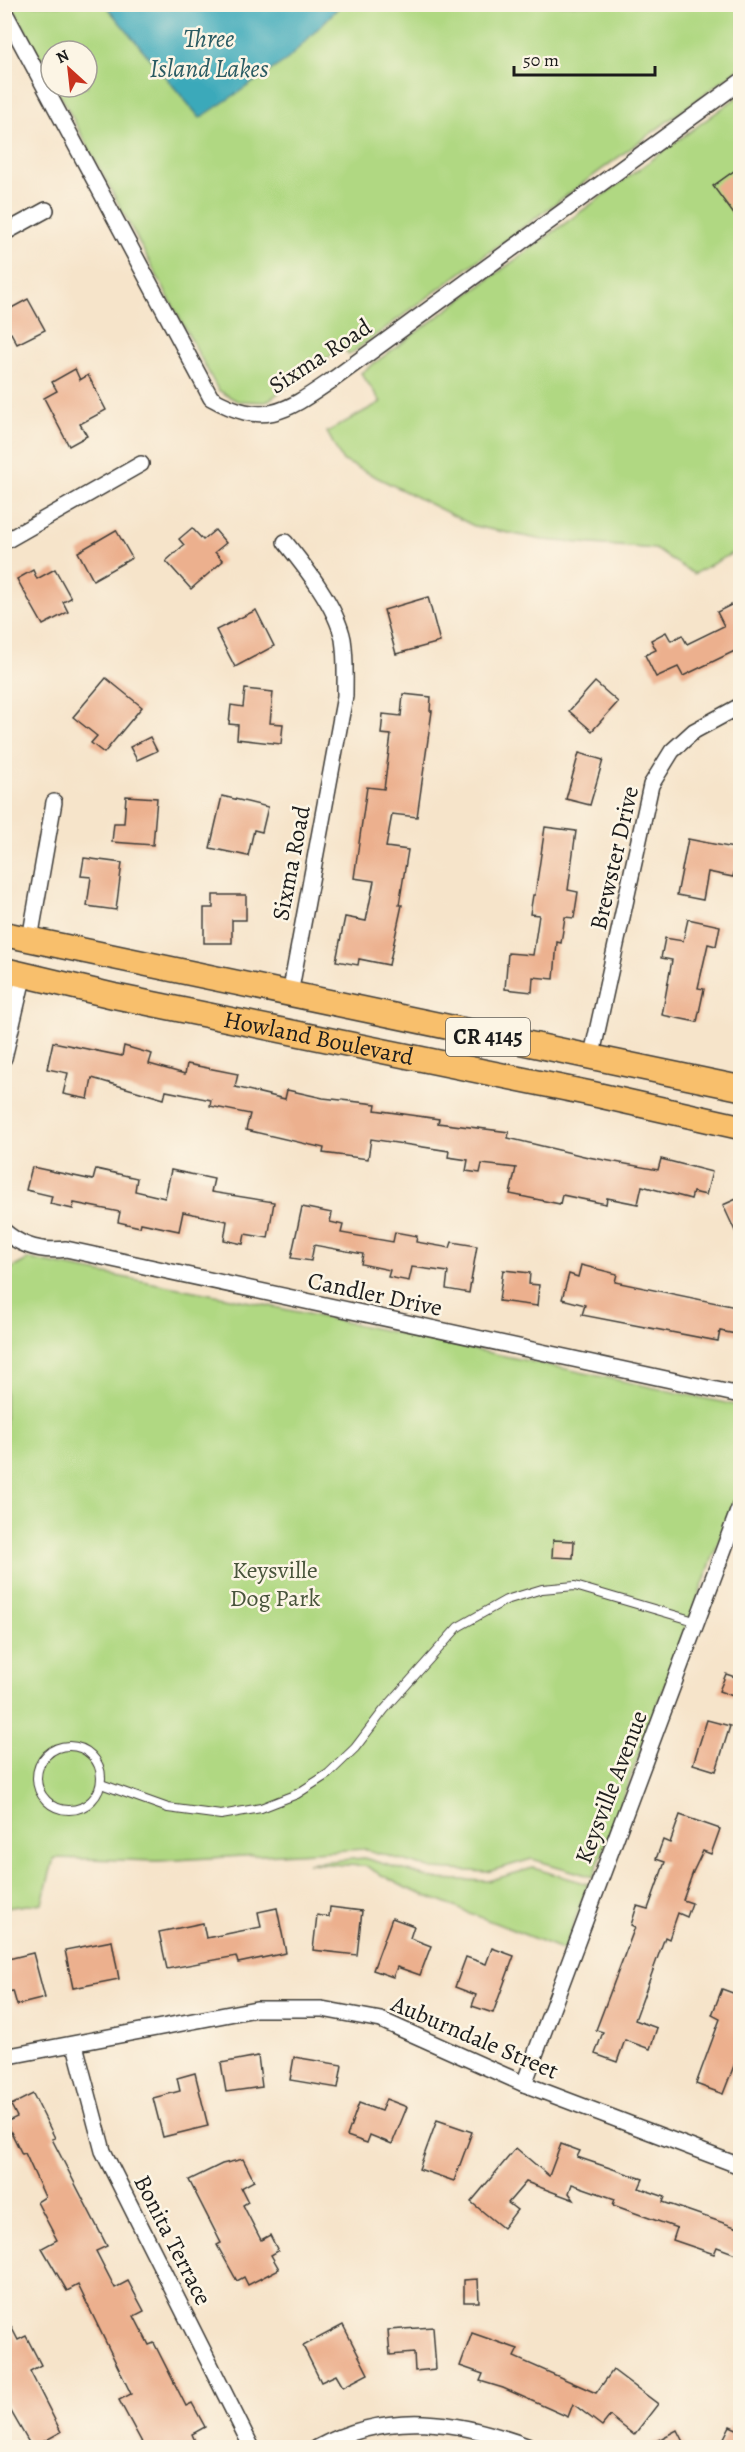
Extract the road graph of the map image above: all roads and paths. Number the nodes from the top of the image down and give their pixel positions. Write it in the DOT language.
graph roads {
  1 [pos="4,11"];
  2 [pos="741,82"];
  3 [pos="46,210"];
  4 [pos="4,233"];
  5 [pos="141,464"];
  6 [pos="4,542"];
  7 [pos="285,542"];
  8 [pos="741,706"];
  9 [pos="54,802"];
  10 [pos="4,934"];
  11 [pos="30,939"];
  12 [pos="14,972"];
  13 [pos="290,994"];
  14 [pos="4,1058"];
  15 [pos="591,1059"];
  16 [pos="741,1088"];
  17 [pos="741,1127"];
  18 [pos="4,1231"];
  19 [pos="741,1395"];
  20 [pos="741,1506"];
  21 [pos="698,1622"];
  22 [pos="101,1784"];
  23 [pos="75,2045"];
  24 [pos="4,2057"];
  25 [pos="524,2084"];
  26 [pos="741,2166"];
  27 [pos="252,2448"];
  28 [pos="317,2448"];
  29 [pos="532,2448"];
  1 -- 2 [label="street, Sixma Road"];
  3 -- 4 [label="street"];
  5 -- 6 [label="street"];
  7 -- 13 [label="street, Sixma Road"];
  8 -- 15 [label="street, Brewster Drive"];
  9 -- 11 [label="street"];
  10 -- 11 [label="main road, Howland Boulevard / CR 4145"];
  11 -- 13 [label="main road, Howland Boulevard / CR 4145"];
  12 -- 14 [label="street"];
  12 -- 17 [label="main road, Howland Boulevard / CR 4145"];
  13 -- 15 [label="main road, Howland Boulevard / CR 4145"];
  15 -- 16 [label="main road, Howland Boulevard / CR 4145"];
  18 -- 19 [label="street, Candler Drive"];
  20 -- 21 [label="street, Keysville Avenue"];
  21 -- 22 [label="lane"];
  21 -- 25 [label="street, Keysville Avenue"];
  22 -- 22 [label="lane"];
  23 -- 24 [label="street, Auburndale Street"];
  23 -- 25 [label="street, Auburndale Street"];
  23 -- 27 [label="street, Bonita Terrace"];
  25 -- 26 [label="street, Auburndale Street"];
  28 -- 29 [label="street"];
}
